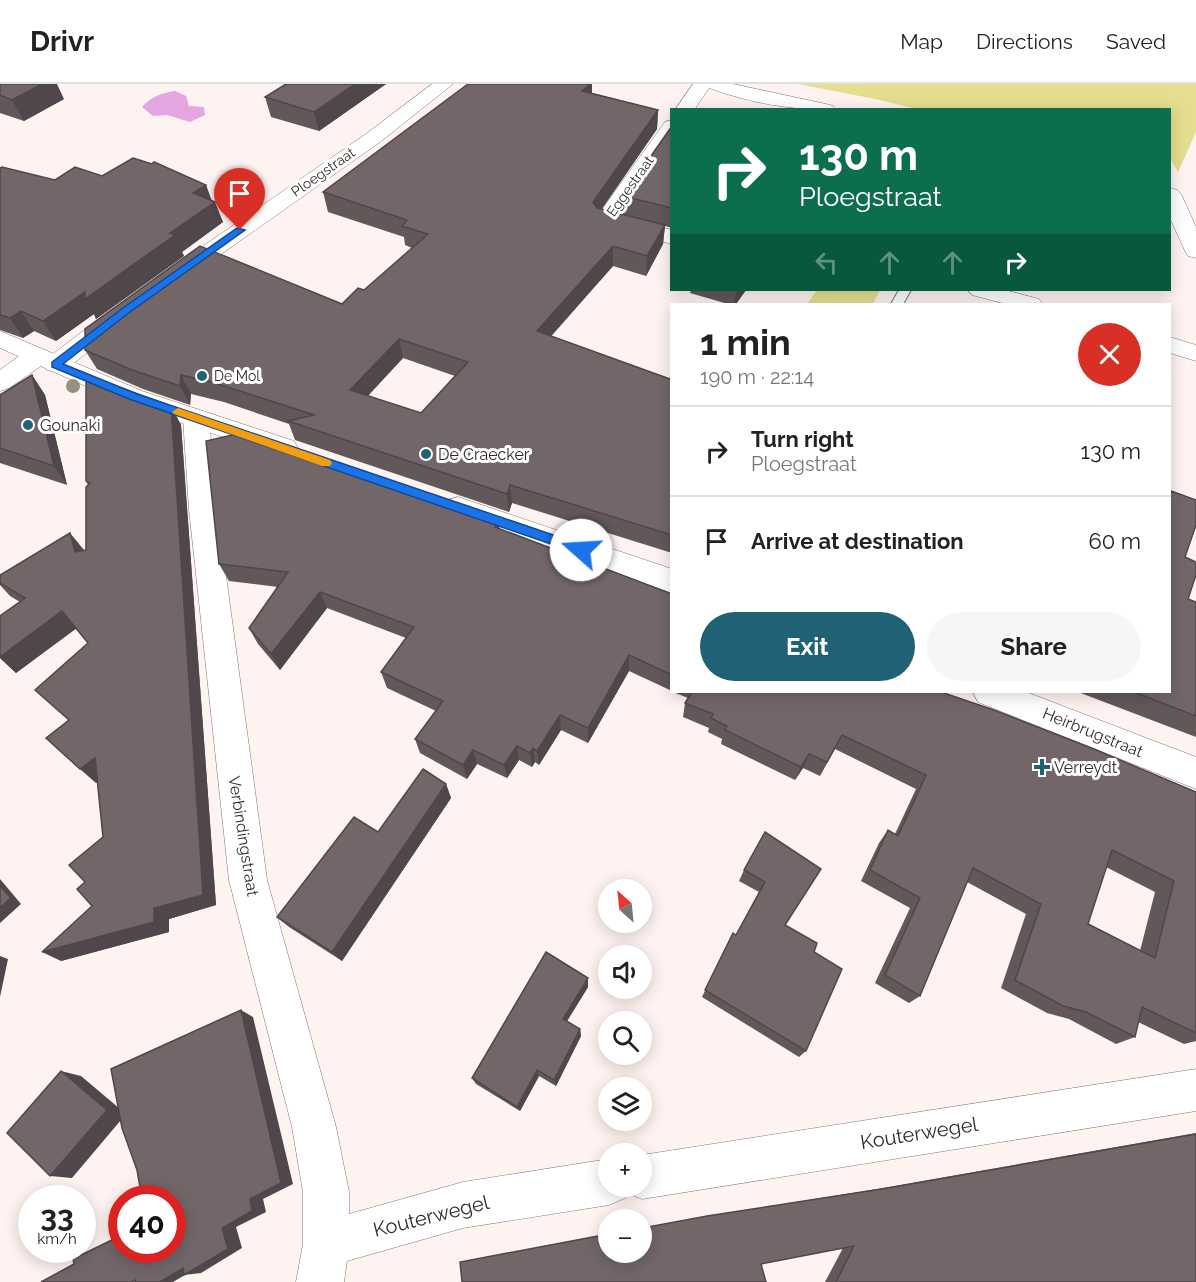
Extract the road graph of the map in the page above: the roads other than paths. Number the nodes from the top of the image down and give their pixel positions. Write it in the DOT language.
graph roads {
  1 [pos="444,84"];
  2 [pos="702,84"];
  3 [pos="715,84"];
  4 [pos="685,108"];
  5 [pos="816,108"];
  6 [pos="670,129"];
  7 [pos="1171,196"];
  8 [pos="670,236"];
  9 [pos="1196,251"];
  10 [pos="155,290"];
  11 [pos="984,291"];
  12 [pos="136,303"];
  13 [pos="1027,303"];
  14 [pos="0,339"];
  15 [pos="1171,345"];
  16 [pos="1196,353"];
  17 [pos="46,361"];
  18 [pos="0,382"];
  19 [pos="196,418"];
  20 [pos="310,457"];
  21 [pos="434,500"];
  22 [pos="670,580"];
  23 [pos="993,693"];
  24 [pos="1196,773"];
  25 [pos="1196,1090"];
  26 [pos="652,1175"];
  27 [pos="598,1184"];
  28 [pos="323,1263"];
  1 -- 10 [label="street, Ploegstraat"];
  2 -- 4 [label="street"];
  3 -- 5 [label="street"];
  6 -- 8 [label="street, Eggestraat"];
  7 -- 9 [label="street"];
  11 -- 13 [label="street"];
  12 -- 17 [label="street"];
  14 -- 17 [label="street"];
  15 -- 16 [label="street"];
  17 -- 18 [label="street"];
  17 -- 19 [label="street"];
  19 -- 20 [label="street"];
  19 -- 28 [label="street, Verbindingstraat"];
  21 -- 22 [label="street"];
  23 -- 24 [label="street, Heirbrugstraat"];
  25 -- 26 [label="street, Kouterwegel"];
  27 -- 28 [label="street, Kouterwegel"];
}
